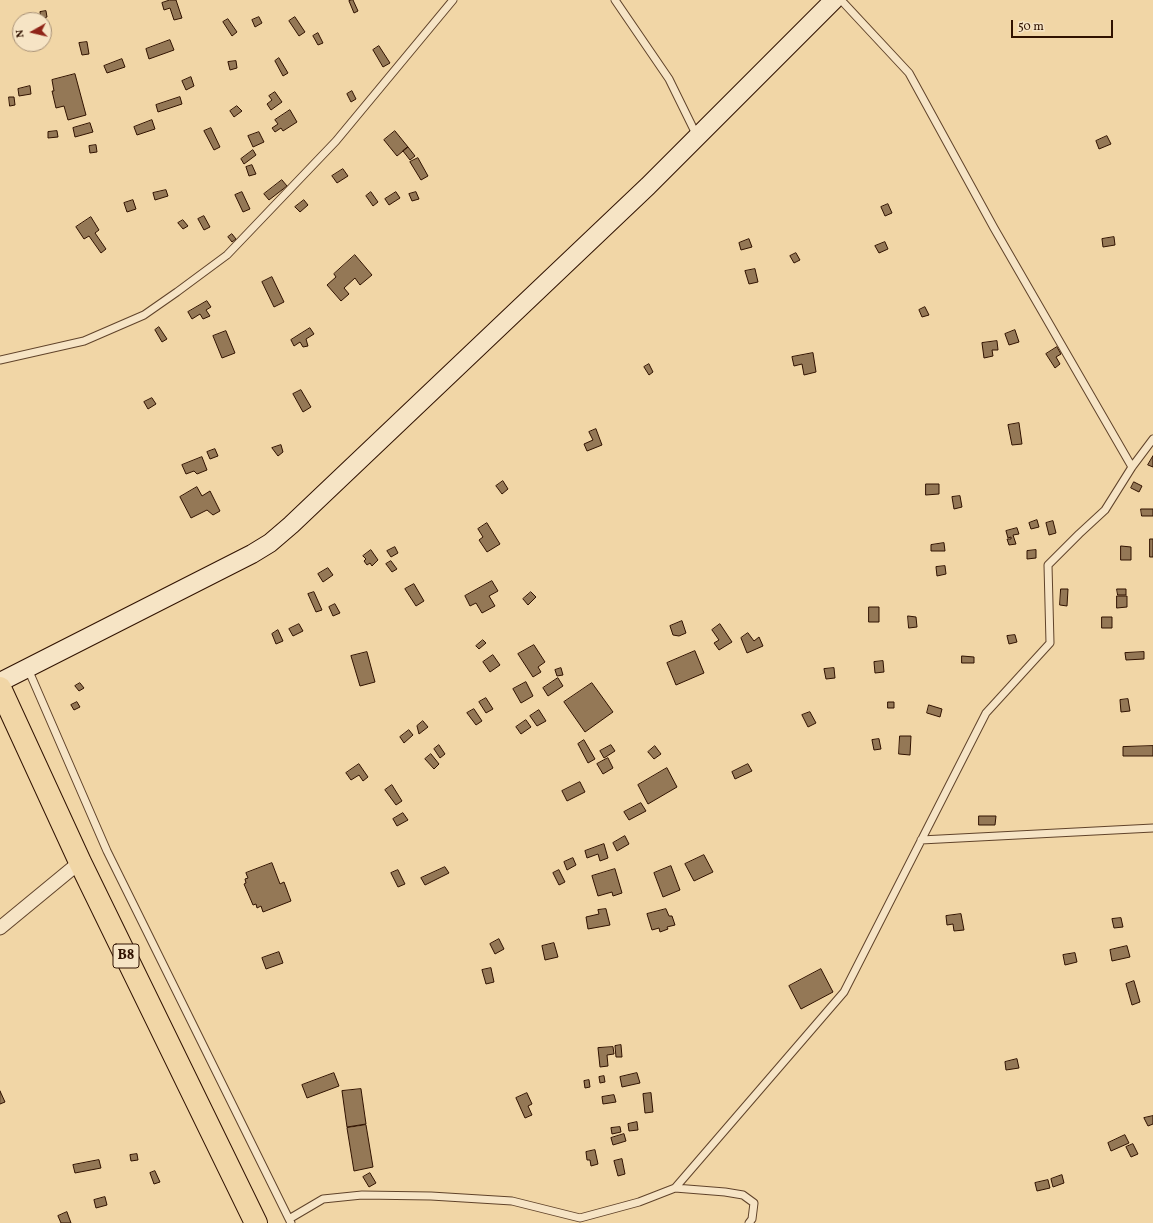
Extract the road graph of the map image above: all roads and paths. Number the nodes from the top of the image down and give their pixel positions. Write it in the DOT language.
graph roads {
  1 [pos="452,0"];
  2 [pos="615,0"];
  3 [pos="834,0"];
  4 [pos="841,0"];
  5 [pos="697,137"];
  6 [pos="0,360"];
  7 [pos="1153,439"];
  8 [pos="1132,468"];
  9 [pos="28,667"];
  10 [pos="0,682"];
  11 [pos="0,688"];
  12 [pos="1153,828"];
  13 [pos="921,840"];
  14 [pos="80,862"];
  15 [pos="0,928"];
  16 [pos="675,1188"];
  17 [pos="290,1221"];
  18 [pos="256,1223"];
  19 [pos="749,1223"];
  1 -- 6 [label="lane"];
  2 -- 5 [label="lane"];
  3 -- 5 [label="main road"];
  4 -- 8 [label="lane"];
  5 -- 9 [label="main road"];
  7 -- 8 [label="lane"];
  8 -- 13 [label="lane"];
  9 -- 10 [label="main road"];
  9 -- 17 [label="lane"];
  11 -- 14 [label="highway, B8"];
  12 -- 13 [label="lane"];
  13 -- 16 [label="lane"];
  14 -- 15 [label="street"];
  14 -- 18 [label="highway, B8"];
  16 -- 17 [label="lane"];
  16 -- 19 [label="lane"];
}
